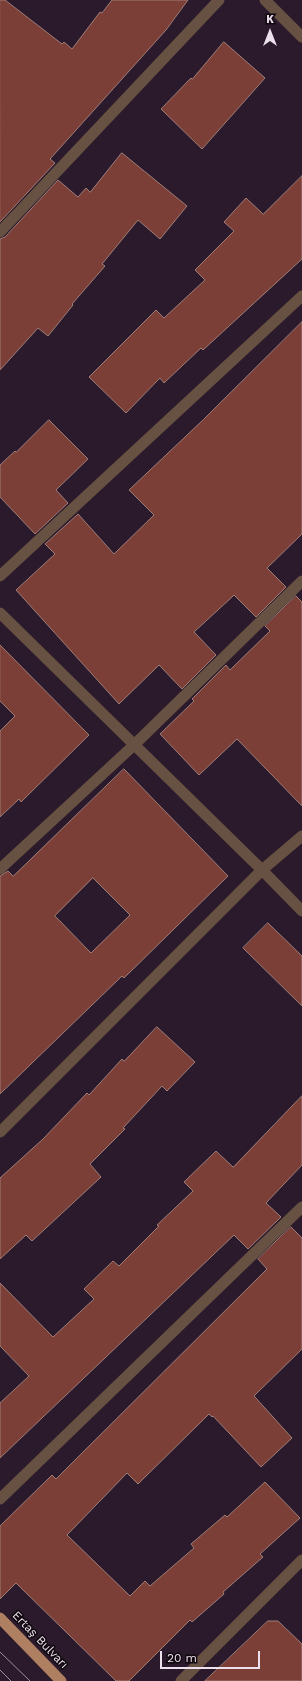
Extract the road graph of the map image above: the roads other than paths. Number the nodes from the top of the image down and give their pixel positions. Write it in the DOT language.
graph roads {
  1 [pos="219,0"];
  2 [pos="265,0"];
  3 [pos="302,37"];
  4 [pos="0,232"];
  5 [pos="302,296"];
  6 [pos="0,576"];
  7 [pos="302,581"];
  8 [pos="0,613"];
  9 [pos="134,745"];
  10 [pos="302,836"];
  11 [pos="0,869"];
  12 [pos="262,870"];
  13 [pos="302,911"];
  14 [pos="0,1132"];
  15 [pos="302,1207"];
  16 [pos="0,1499"];
  17 [pos="302,1560"];
  18 [pos="0,1618"];
  19 [pos="61,1681"];
  20 [pos="181,1681"];
  1 -- 4 [label="street"];
  2 -- 3 [label="street"];
  5 -- 6 [label="street"];
  7 -- 9 [label="street"];
  8 -- 9 [label="street"];
  9 -- 11 [label="street"];
  9 -- 12 [label="street"];
  10 -- 12 [label="street"];
  12 -- 13 [label="street"];
  12 -- 14 [label="street"];
  15 -- 16 [label="street"];
  17 -- 20 [label="street"];
  18 -- 19 [label="main road, Ertaş Bulvarı"];
}
